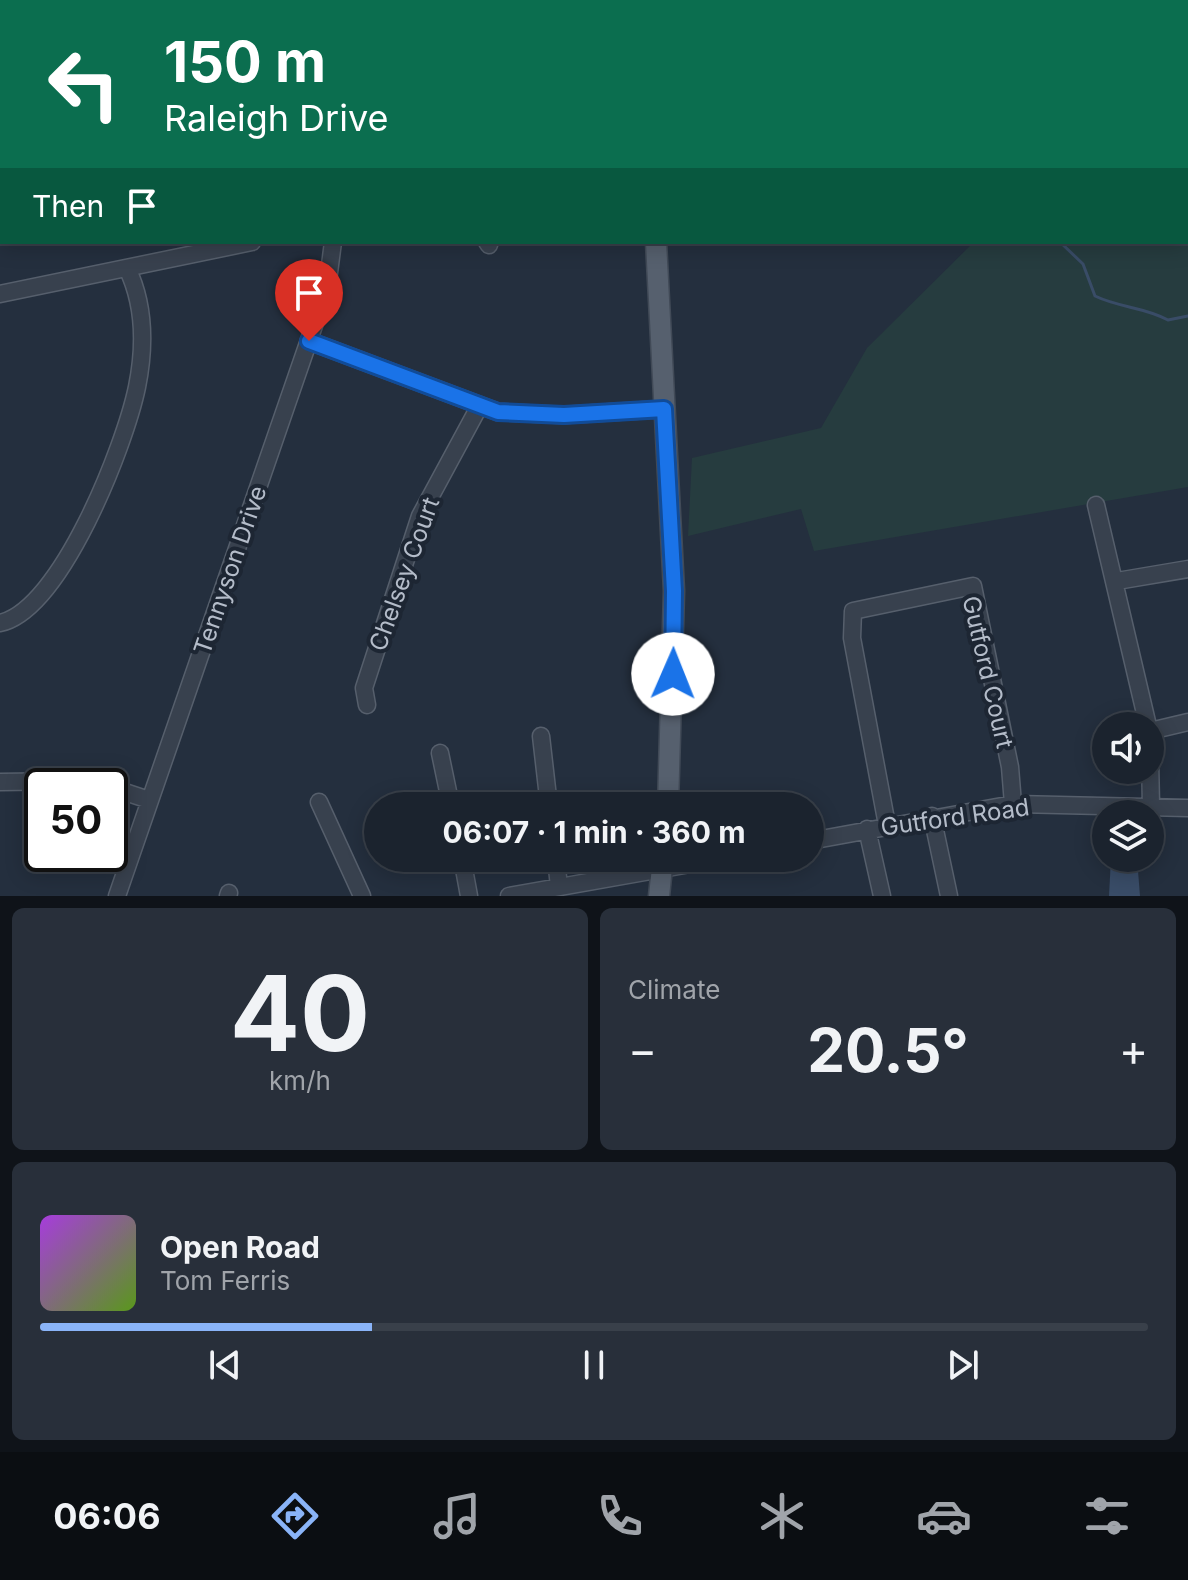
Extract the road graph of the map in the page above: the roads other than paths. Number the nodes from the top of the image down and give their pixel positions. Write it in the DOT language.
graph roads {
  1 [pos="242,244"];
  2 [pos="333,244"];
  3 [pos="656,244"];
  4 [pos="127,268"];
  5 [pos="0,294"];
  6 [pos="309,341"];
  7 [pos="480,405"];
  8 [pos="664,409"];
  9 [pos="1096,505"];
  10 [pos="1188,569"];
  11 [pos="1117,581"];
  12 [pos="0,623"];
  13 [pos="367,705"];
  14 [pos="1146,712"];
  15 [pos="1188,722"];
  16 [pos="1164,726"];
  17 [pos="541,736"];
  18 [pos="440,753"];
  19 [pos="0,782"];
  20 [pos="24,782"];
  21 [pos="448,792"];
  22 [pos="547,792"];
  23 [pos="668,792"];
  24 [pos="128,793"];
  25 [pos="149,800"];
  26 [pos="319,802"];
  27 [pos="1013,804"];
  28 [pos="1092,805"];
  29 [pos="1164,807"];
  30 [pos="1188,808"];
  31 [pos="932,816"];
  32 [pos="887,825"];
  33 [pos="867,829"];
  34 [pos="824,838"];
  35 [pos="465,872"];
  36 [pos="557,872"];
  37 [pos="624,872"];
  38 [pos="662,872"];
  39 [pos="559,887"];
  40 [pos="117,896"];
  41 [pos="362,896"];
  42 [pos="469,896"];
  43 [pos="509,896"];
  44 [pos="659,896"];
  45 [pos="882,896"];
  46 [pos="949,896"];
  1 -- 4 [label="street"];
  2 -- 6 [label="street, Tennyson Drive"];
  3 -- 8 [label="main road"];
  4 -- 5 [label="street"];
  4 -- 12 [label="street"];
  6 -- 7 [label="street"];
  6 -- 25 [label="street, Tennyson Drive"];
  7 -- 8 [label="street"];
  7 -- 13 [label="street, Chelsey Court"];
  8 -- 23 [label="main road"];
  9 -- 11 [label="street"];
  10 -- 11 [label="street"];
  11 -- 14 [label="street"];
  15 -- 16 [label="street"];
  17 -- 22 [label="street"];
  18 -- 21 [label="street"];
  19 -- 20 [label="street"];
  24 -- 25 [label="street"];
  25 -- 40 [label="street, Tennyson Drive"];
  26 -- 41 [label="street"];
  27 -- 28 [label="street, Gutford Road"];
  27 -- 31 [label="street, Gutford Road"];
  27 -- 32 [label="street, Gutford Court"];
  29 -- 30 [label="street, Gutford Road"];
  31 -- 32 [label="street, Gutford Road"];
  31 -- 46 [label="street"];
  32 -- 33 [label="street, Gutford Road"];
  33 -- 34 [label="street, Gutford Road"];
  33 -- 45 [label="street"];
  35 -- 42 [label="street"];
  36 -- 39 [label="street"];
  37 -- 39 [label="street"];
  38 -- 44 [label="main road"];
  39 -- 43 [label="street"];
}
